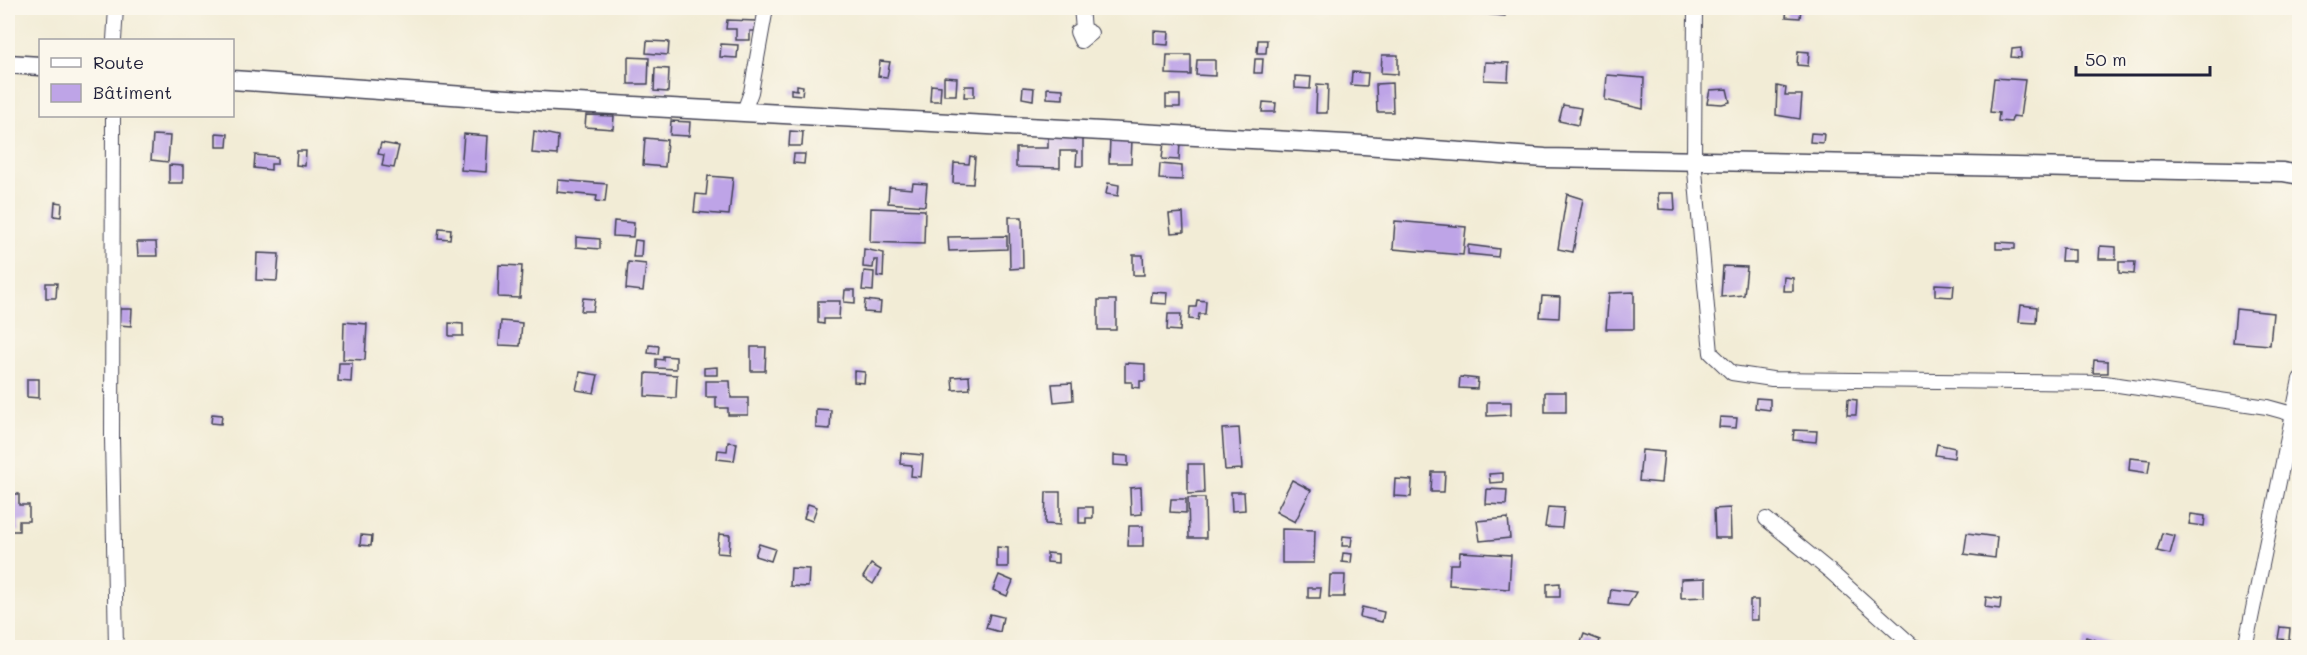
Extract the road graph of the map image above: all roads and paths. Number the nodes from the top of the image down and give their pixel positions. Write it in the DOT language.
graph roads {
  1 [pos="116,8"];
  2 [pos="766,8"];
  3 [pos="1081,8"];
  4 [pos="1695,8"];
  5 [pos="1083,28"];
  6 [pos="114,39"];
  7 [pos="8,64"];
  8 [pos="39,66"];
  9 [pos="234,80"];
  10 [pos="744,111"];
  11 [pos="113,117"];
  12 [pos="1694,159"];
  13 [pos="2300,175"];
  14 [pos="2300,379"];
  15 [pos="2296,415"];
  16 [pos="1766,519"];
  17 [pos="116,648"];
  18 [pos="1915,648"];
  19 [pos="2245,648"];
  1 -- 6 [label="street"];
  2 -- 10 [label="street"];
  3 -- 5 [label="street"];
  4 -- 12 [label="street"];
  7 -- 8 [label="street"];
  9 -- 10 [label="street"];
  10 -- 12 [label="street"];
  11 -- 17 [label="street"];
  12 -- 13 [label="street"];
  12 -- 15 [label="street"];
  14 -- 15 [label="street"];
  15 -- 19 [label="street"];
  16 -- 18 [label="street"];
}
